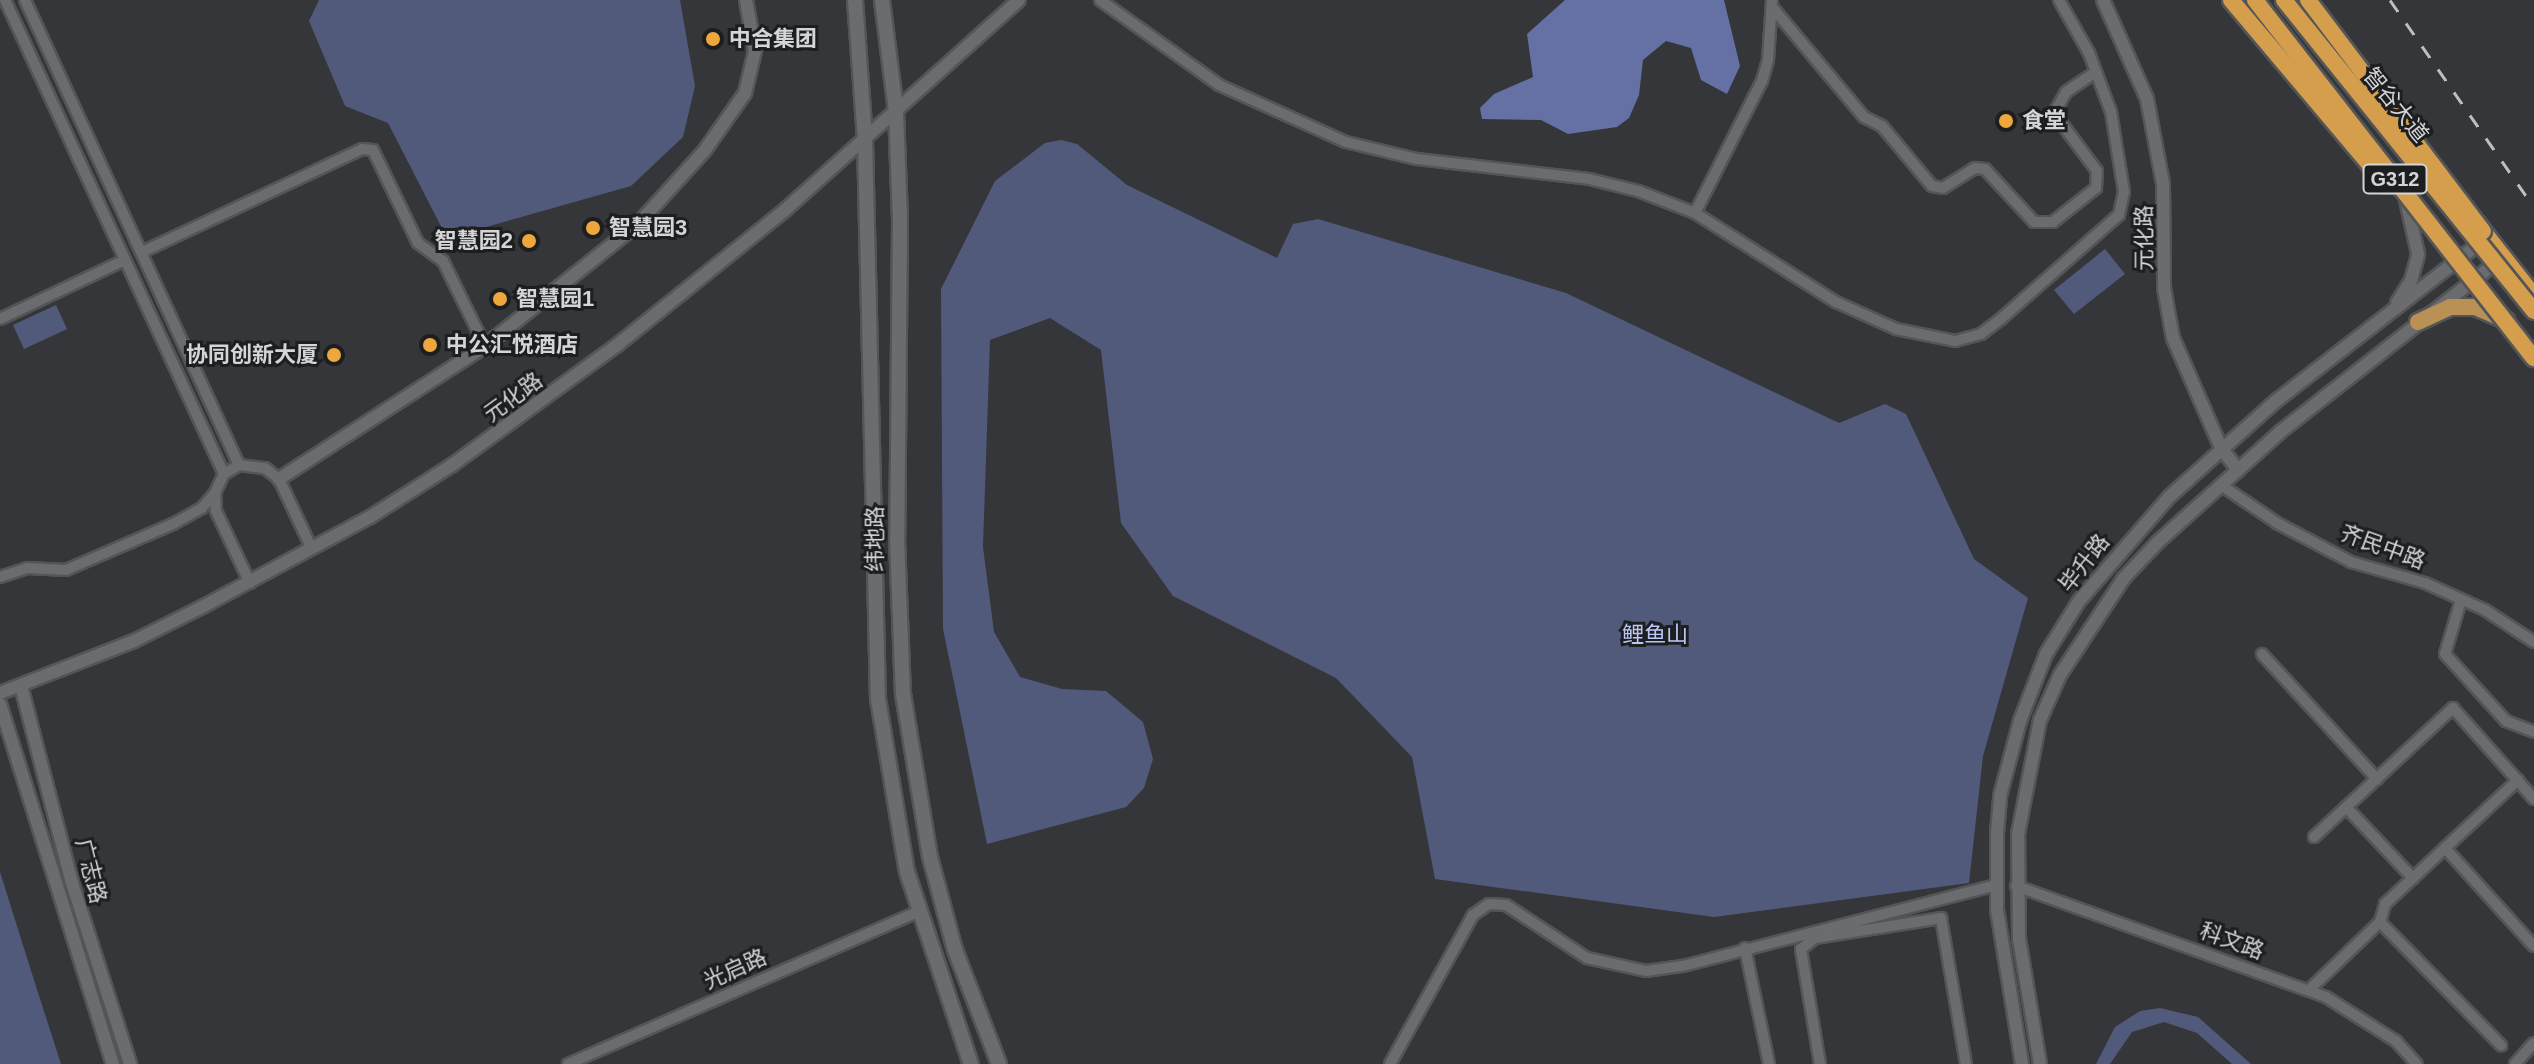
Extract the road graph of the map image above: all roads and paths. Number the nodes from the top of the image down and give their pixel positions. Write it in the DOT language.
graph roads {
  1 [pos="5,0"];
  2 [pos="25,0"];
  3 [pos="746,0"];
  4 [pos="855,0"];
  5 [pos="882,0"];
  6 [pos="1019,0"];
  7 [pos="1100,0"];
  8 [pos="2059,0"];
  9 [pos="2103,0"];
  10 [pos="2231,0"];
  11 [pos="2246,0"];
  12 [pos="2255,0"];
  13 [pos="2284,0"];
  14 [pos="2300,0"];
  15 [pos="2308,0"];
  16 [pos="1772,4"];
  17 [pos="2096,72"];
  18 [pos="896,111"];
  19 [pos="865,141"];
  20 [pos="2404,194"];
  21 [pos="1695,213"];
  22 [pos="2488,237"];
  23 [pos="142,252"];
  24 [pos="2503,257"];
  25 [pos="125,260"];
  26 [pos="2458,260"];
  27 [pos="2474,283"];
  28 [pos="2534,298"];
  29 [pos="2534,311"];
  30 [pos="2391,312"];
  31 [pos="0,319"];
  32 [pos="2418,322"];
  33 [pos="2525,340"];
  34 [pos="485,346"];
  35 [pos="2534,359"];
  36 [pos="2221,448"];
  37 [pos="239,465"];
  38 [pos="2238,470"];
  39 [pos="224,474"];
  40 [pos="279,479"];
  41 [pos="2221,485"];
  42 [pos="215,493"];
  43 [pos="312,549"];
  44 [pos="0,577"];
  45 [pos="250,583"];
  46 [pos="2461,600"];
  47 [pos="2534,642"];
  48 [pos="2262,654"];
  49 [pos="21,686"];
  50 [pos="0,693"];
  51 [pos="0,704"];
  52 [pos="2534,732"];
  53 [pos="2377,779"];
  54 [pos="2518,780"];
  55 [pos="2534,799"];
  56 [pos="2346,807"];
  57 [pos="2314,837"];
  58 [pos="2445,848"];
  59 [pos="2413,878"];
  60 [pos="1997,885"];
  61 [pos="2016,886"];
  62 [pos="918,912"];
  63 [pos="2380,922"];
  64 [pos="2534,946"];
  65 [pos="1745,948"];
  66 [pos="2309,990"];
  67 [pos="2534,1043"];
  68 [pos="2501,1045"];
  69 [pos="113,1064"];
  70 [pos="130,1064"];
  71 [pos="568,1064"];
  72 [pos="971,1064"];
  73 [pos="999,1064"];
  74 [pos="1390,1064"];
  75 [pos="1769,1064"];
  76 [pos="1820,1064"];
  77 [pos="1966,1064"];
  78 [pos="2022,1064"];
  79 [pos="2040,1064"];
  80 [pos="2417,1064"];
  81 [pos="2515,1064"];
  1 -- 25 [label="street"];
  2 -- 23 [label="street"];
  3 -- 34 [label="street"];
  4 -- 19 [label="main road, 纬地路"];
  5 -- 18 [label="main road, 纬地路"];
  6 -- 18 [label="street, 元化路"];
  7 -- 21 [label="street"];
  8 -- 17 [label="street"];
  9 -- 36 [label="street, 元化路"];
  10 -- 27 [label="highway, bridge"];
  11 -- 20 [label="main road, 智谷大道 / G312"];
  12 -- 27 [label="highway, 智谷大道 / G312, bridge"];
  13 -- 29 [label="highway, 智谷大道 / G312, bridge"];
  14 -- 22 [label="highway, G312"];
  15 -- 28 [label="highway, bridge"];
  16 -- 17 [label="street"];
  16 -- 21 [label="street"];
  17 -- 21 [label="street"];
  18 -- 19 [label="street, 元化路"];
  18 -- 73 [label="main road, 纬地路"];
  19 -- 43 [label="street, 元化路"];
  19 -- 62 [label="main road, 纬地路"];
  20 -- 26 [label="main road, 智谷大道 / G312"];
  20 -- 30 [label="street"];
  22 -- 24 [label="highway, G312"];
  22 -- 26 [label="street, 毕升路"];
  23 -- 34 [label="street"];
  23 -- 37 [label="street"];
  24 -- 27 [label="street, 毕升路"];
  24 -- 28 [label="highway, G312"];
  25 -- 31 [label="street"];
  25 -- 39 [label="street"];
  26 -- 27 [label="main road, 智谷大道 / G312"];
  26 -- 30 [label="street, 毕升路"];
  27 -- 32 [label="street, 毕升路"];
  27 -- 33 [label="highway, 智谷大道 / G312, bridge"];
  30 -- 36 [label="street, 毕升路"];
  32 -- 33 [label="main road"];
  32 -- 38 [label="street, 毕升路"];
  33 -- 35 [label="highway, 智谷大道 / G312, bridge"];
  34 -- 40 [label="street"];
  36 -- 38 [label="street, 元化路"];
  36 -- 60 [label="street, 毕升路"];
  37 -- 39 [label="street"];
  37 -- 40 [label="street"];
  38 -- 41 [label="street, 毕升路"];
  39 -- 42 [label="street"];
  40 -- 43 [label="street"];
  41 -- 46 [label="street, 齐民中路"];
  41 -- 61 [label="street, 毕升路"];
  42 -- 44 [label="street"];
  42 -- 45 [label="street"];
  43 -- 45 [label="street, 元化路"];
  45 -- 49 [label="street, 元化路"];
  46 -- 47 [label="street, 齐民中路"];
  46 -- 52 [label="street"];
  48 -- 53 [label="street"];
  49 -- 50 [label="street, 元化路"];
  49 -- 70 [label="street, 广志路"];
  51 -- 69 [label="street, 广志路"];
  53 -- 54 [label="street"];
  53 -- 56 [label="street"];
  54 -- 55 [label="street"];
  54 -- 58 [label="street"];
  56 -- 57 [label="street"];
  56 -- 59 [label="street"];
  58 -- 59 [label="street"];
  58 -- 64 [label="street"];
  59 -- 63 [label="street"];
  60 -- 65 [label="street"];
  60 -- 78 [label="street, 毕升路"];
  61 -- 66 [label="street, 科文路"];
  61 -- 79 [label="street, 毕升路"];
  62 -- 71 [label="street, 光启路"];
  62 -- 72 [label="main road, 纬地路"];
  63 -- 66 [label="street"];
  63 -- 68 [label="street"];
  65 -- 74 [label="street"];
  65 -- 75 [label="street"];
  66 -- 80 [label="street, 科文路"];
  67 -- 81 [label="street"];
  76 -- 77 [label="street"];
}
